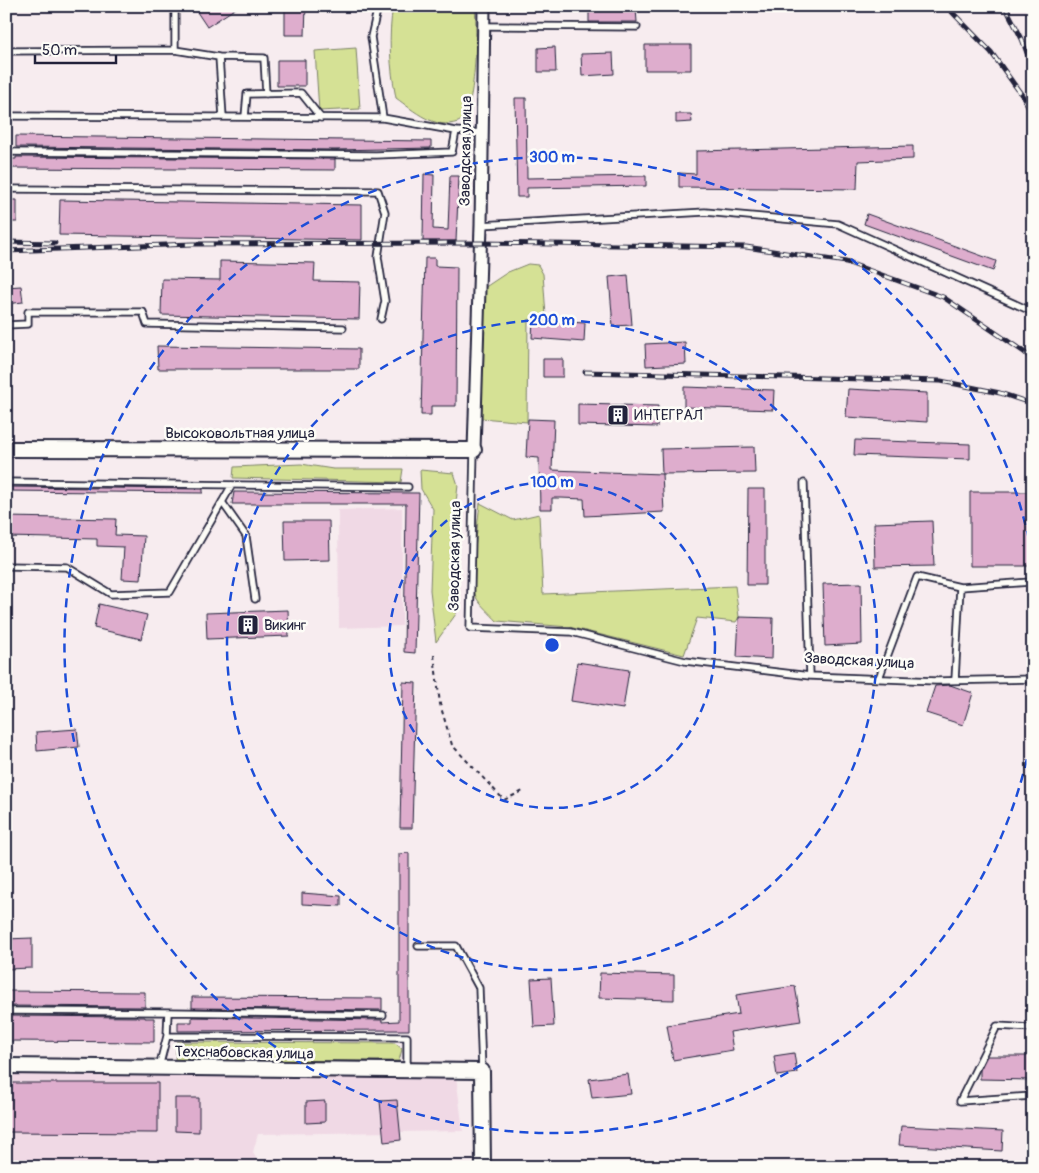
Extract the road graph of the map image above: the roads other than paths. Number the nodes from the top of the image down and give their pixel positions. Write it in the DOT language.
graph roads {
  1 [pos="175,6"];
  2 [pos="378,6"];
  3 [pos="484,6"];
  4 [pos="484,26"];
  5 [pos="637,26"];
  6 [pos="175,50"];
  7 [pos="6,51"];
  8 [pos="219,57"];
  9 [pos="266,94"];
  10 [pos="6,116"];
  11 [pos="223,117"];
  12 [pos="245,117"];
  13 [pos="321,118"];
  14 [pos="383,118"];
  15 [pos="456,131"];
  16 [pos="482,133"];
  17 [pos="6,152"];
  18 [pos="6,189"];
  19 [pos="481,225"];
  20 [pos="1033,312"];
  21 [pos="381,319"];
  22 [pos="6,325"];
  23 [pos="343,328"];
  24 [pos="6,449"];
  25 [pos="474,450"];
  26 [pos="6,482"];
  27 [pos="804,483"];
  28 [pos="232,485"];
  29 [pos="408,486"];
  30 [pos="222,502"];
  31 [pos="6,566"];
  32 [pos="1030,582"];
  33 [pos="960,587"];
  34 [pos="254,599"];
  35 [pos="810,676"];
  36 [pos="879,678"];
  37 [pos="1033,679"];
  38 [pos="955,680"];
  39 [pos="418,946"];
  40 [pos="6,1011"];
  41 [pos="168,1012"];
  42 [pos="383,1015"];
  43 [pos="1033,1028"];
  44 [pos="167,1036"];
  45 [pos="6,1066"];
  46 [pos="158,1068"];
  47 [pos="407,1070"];
  48 [pos="482,1071"];
  49 [pos="1033,1096"];
  50 [pos="483,1167"];
  1 -- 6 [label="lane"];
  2 -- 14 [label="lane"];
  3 -- 4 [label="street, Заводская улица"];
  4 -- 5 [label="lane"];
  4 -- 16 [label="street, Заводская улица"];
  6 -- 7 [label="lane"];
  6 -- 8 [label="lane"];
  8 -- 9 [label="lane"];
  8 -- 11 [label="lane"];
  9 -- 12 [label="lane"];
  9 -- 13 [label="lane"];
  10 -- 11 [label="lane"];
  11 -- 12 [label="lane"];
  12 -- 13 [label="lane"];
  13 -- 14 [label="lane"];
  14 -- 15 [label="lane"];
  15 -- 16 [label="lane"];
  15 -- 17 [label="lane"];
  16 -- 19 [label="street, Заводская улица"];
  18 -- 21 [label="lane"];
  19 -- 20 [label="lane"];
  19 -- 25 [label="street, Заводская улица"];
  22 -- 23 [label="lane"];
  24 -- 25 [label="street, Высоковольтная улица"];
  25 -- 35 [label="lane, Заводская улица"];
  26 -- 28 [label="lane"];
  27 -- 35 [label="lane"];
  28 -- 29 [label="lane"];
  28 -- 30 [label="lane"];
  30 -- 31 [label="lane"];
  30 -- 34 [label="lane"];
  32 -- 33 [label="lane"];
  33 -- 36 [label="lane"];
  33 -- 38 [label="lane"];
  35 -- 36 [label="lane, Заводская улица"];
  36 -- 38 [label="lane, Заводская улица"];
  37 -- 38 [label="lane, Заводская улица"];
  39 -- 48 [label="lane"];
  40 -- 41 [label="lane"];
  41 -- 42 [label="lane"];
  41 -- 44 [label="lane"];
  43 -- 49 [label="lane"];
  44 -- 46 [label="lane"];
  44 -- 47 [label="lane"];
  45 -- 46 [label="street, Техснабовская улица"];
  46 -- 47 [label="street, Техснабовская улица"];
  47 -- 48 [label="street, Техснабовская улица"];
  48 -- 50 [label="street"];
}
